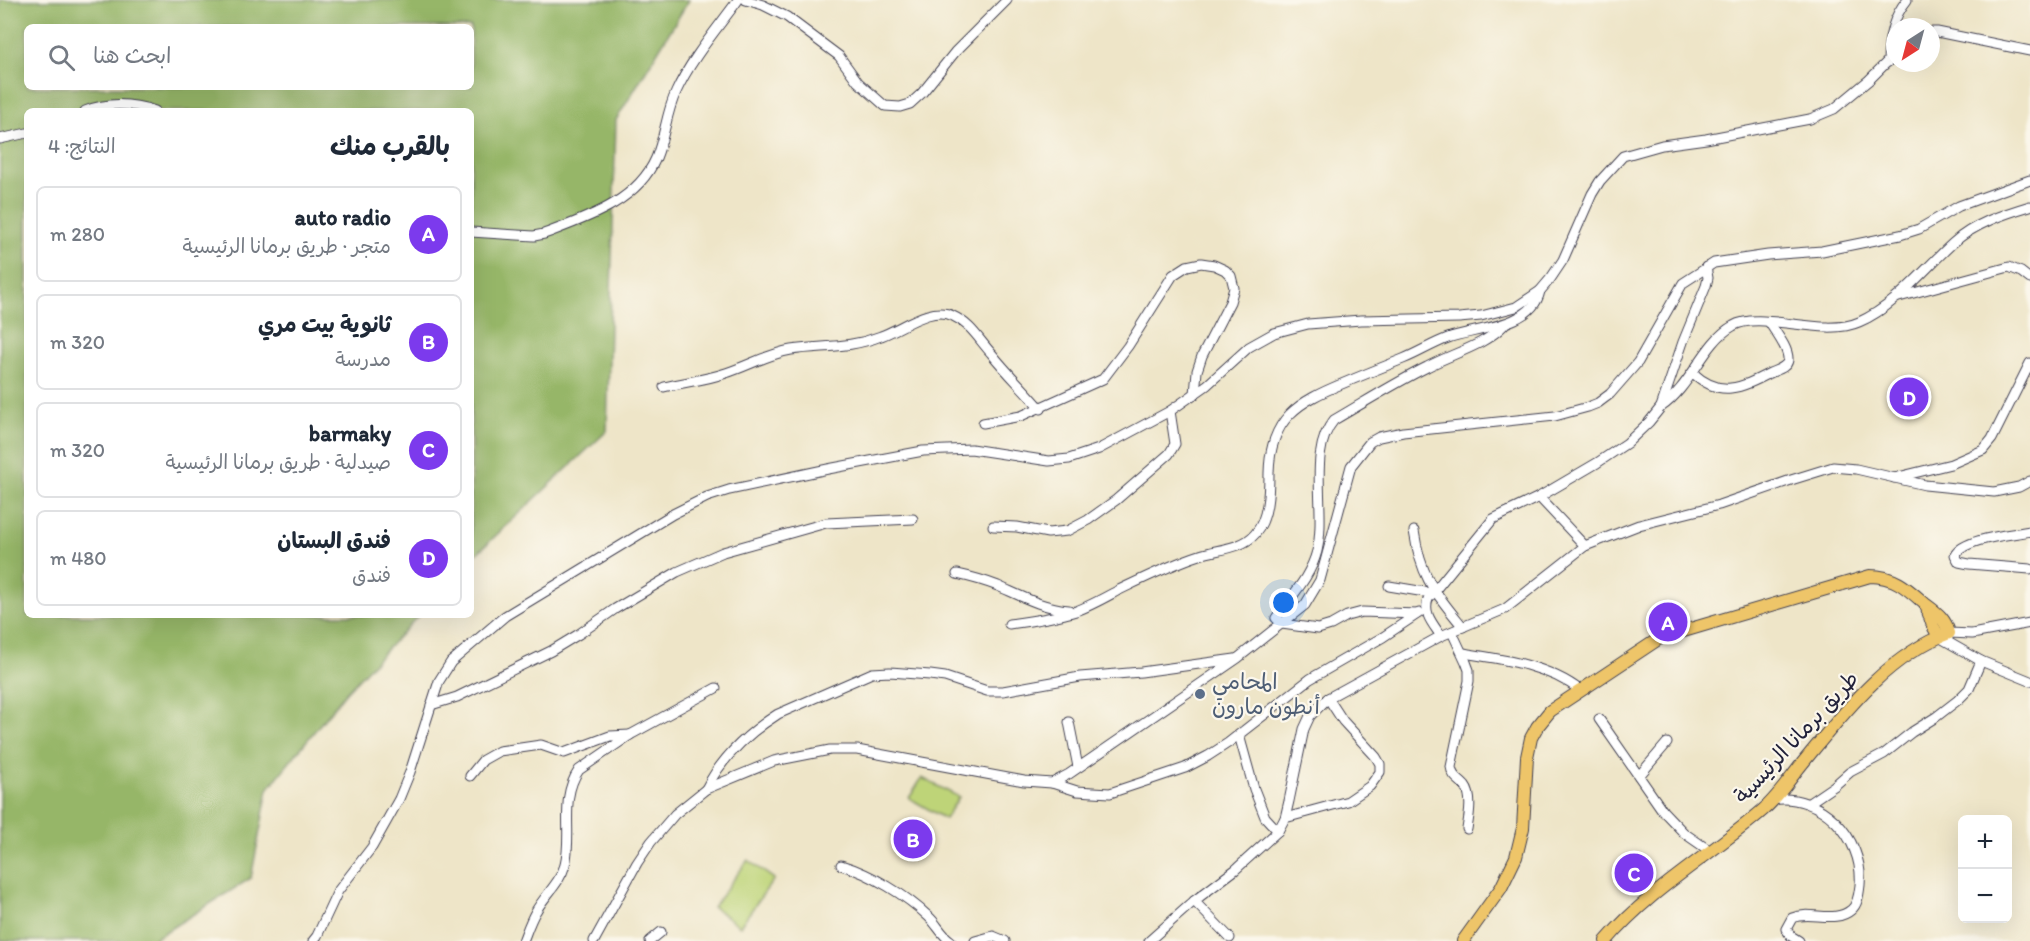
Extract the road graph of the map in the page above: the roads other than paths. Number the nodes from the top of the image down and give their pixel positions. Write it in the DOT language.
graph roads {
  1 [pos="738,0"];
  2 [pos="746,0"];
  3 [pos="1007,0"];
  4 [pos="1906,0"];
  5 [pos="1896,18"];
  6 [pos="1940,33"];
  7 [pos="2030,51"];
  8 [pos="1886,62"];
  9 [pos="98,108"];
  10 [pos="145,108"];
  11 [pos="24,133"];
  12 [pos="0,139"];
  13 [pos="2030,180"];
  14 [pos="2030,206"];
  15 [pos="474,232"];
  16 [pos="1706,267"];
  17 [pos="2030,279"];
  18 [pos="1540,291"];
  19 [pos="1897,298"];
  20 [pos="1477,316"];
  21 [pos="1769,322"];
  22 [pos="1506,324"];
  23 [pos="1479,330"];
  24 [pos="2030,363"];
  25 [pos="1693,373"];
  26 [pos="2030,373"];
  27 [pos="664,387"];
  28 [pos="2016,390"];
  29 [pos="1195,394"];
  30 [pos="1661,407"];
  31 [pos="1041,409"];
  32 [pos="1170,411"];
  33 [pos="983,423"];
  34 [pos="1892,479"];
  35 [pos="2030,481"];
  36 [pos="1539,497"];
  37 [pos="913,519"];
  38 [pos="993,526"];
  39 [pos="1414,531"];
  40 [pos="2030,531"];
  41 [pos="1585,546"];
  42 [pos="2030,569"];
  43 [pos="957,574"];
  44 [pos="1389,586"];
  45 [pos="1432,592"];
  46 [pos="1077,611"];
  47 [pos="1421,611"];
  48 [pos="2030,623"];
  49 [pos="1009,624"];
  50 [pos="1282,624"];
  51 [pos="1463,627"];
  52 [pos="1452,632"];
  53 [pos="1441,636"];
  54 [pos="1945,637"];
  55 [pos="1463,653"];
  56 [pos="1238,658"];
  57 [pos="1981,661"];
  58 [pos="2030,681"];
  59 [pos="716,688"];
  60 [pos="1581,691"];
  61 [pos="1328,698"];
  62 [pos="431,705"];
  63 [pos="1599,719"];
  64 [pos="1070,722"];
  65 [pos="630,735"];
  66 [pos="1239,735"];
  67 [pos="1667,743"];
  68 [pos="1078,767"];
  69 [pos="470,776"];
  70 [pos="1639,776"];
  71 [pos="1052,783"];
  72 [pos="706,789"];
  73 [pos="1773,800"];
  74 [pos="1809,803"];
  75 [pos="1285,818"];
  76 [pos="1467,829"];
  77 [pos="1278,831"];
  78 [pos="1710,851"];
  79 [pos="841,864"];
  80 [pos="1194,901"];
  81 [pos="661,932"];
  82 [pos="1230,938"];
  83 [pos="1606,940"];
  84 [pos="313,941"];
  85 [pos="523,941"];
  86 [pos="594,941"];
  87 [pos="650,941"];
  88 [pos="951,941"];
  89 [pos="975,941"];
  90 [pos="1005,941"];
  91 [pos="1149,941"];
  92 [pos="1463,941"];
  93 [pos="1800,941"];
  1 -- 15 [label="street"];
  2 -- 3 [label="street"];
  4 -- 5 [label="street"];
  6 -- 7 [label="street"];
  8 -- 18 [label="street"];
  9 -- 10 [label="street"];
  11 -- 12 [label="street"];
  13 -- 16 [label="street"];
  14 -- 19 [label="street"];
  16 -- 30 [label="street"];
  16 -- 50 [label="street"];
  17 -- 19 [label="street"];
  18 -- 20 [label="street"];
  18 -- 22 [label="street"];
  19 -- 21 [label="street"];
  20 -- 23 [label="street"];
  20 -- 29 [label="street"];
  21 -- 25 [label="street"];
  21 -- 25 [label="street"];
  22 -- 23 [label="street"];
  22 -- 50 [label="street"];
  23 -- 46 [label="street"];
  24 -- 28 [label="street"];
  25 -- 30 [label="street"];
  26 -- 28 [label="street"];
  27 -- 31 [label="street"];
  28 -- 34 [label="street"];
  29 -- 31 [label="street"];
  29 -- 32 [label="street"];
  30 -- 36 [label="street"];
  31 -- 33 [label="street"];
  32 -- 38 [label="street"];
  32 -- 62 [label="street"];
  34 -- 35 [label="street"];
  34 -- 41 [label="street"];
  36 -- 41 [label="street"];
  36 -- 45 [label="street"];
  37 -- 62 [label="street"];
  39 -- 45 [label="street"];
  40 -- 42 [label="street"];
  41 -- 51 [label="street"];
  43 -- 46 [label="street"];
  44 -- 45 [label="street"];
  45 -- 47 [label="street"];
  45 -- 51 [label="street"];
  46 -- 49 [label="street"];
  47 -- 50 [label="street"];
  47 -- 53 [label="street"];
  47 -- 66 [label="street"];
  48 -- 54 [label="street"];
  50 -- 56 [label="street"];
  51 -- 52 [label="street"];
  52 -- 53 [label="street"];
  52 -- 55 [label="street"];
  53 -- 61 [label="street"];
  54 -- 57 [label="street"];
  54 -- 60 [label="main road"];
  54 -- 73 [label="main road, طريق برمانا الرئيسية"];
  55 -- 60 [label="street"];
  55 -- 76 [label="street"];
  56 -- 68 [label="street"];
  56 -- 72 [label="street"];
  57 -- 58 [label="street"];
  57 -- 74 [label="street"];
  59 -- 65 [label="street"];
  60 -- 92 [label="main road"];
  61 -- 75 [label="street"];
  61 -- 75 [label="street"];
  62 -- 84 [label="street"];
  63 -- 70 [label="street"];
  64 -- 68 [label="street"];
  65 -- 69 [label="street"];
  65 -- 85 [label="street"];
  66 -- 71 [label="street"];
  66 -- 77 [label="street"];
  67 -- 70 [label="street"];
  68 -- 71 [label="street"];
  70 -- 78 [label="street"];
  71 -- 72 [label="street"];
  72 -- 86 [label="street"];
  73 -- 74 [label="street"];
  73 -- 78 [label="main road, طريق برمانا الرئيسية"];
  74 -- 93 [label="street"];
  75 -- 77 [label="street"];
  77 -- 80 [label="street"];
  78 -- 83 [label="main road, طريق برمانا الرئيسية"];
  79 -- 88 [label="street"];
  80 -- 82 [label="street"];
  80 -- 91 [label="street"];
  81 -- 87 [label="street"];
  89 -- 90 [label="street"];
}
